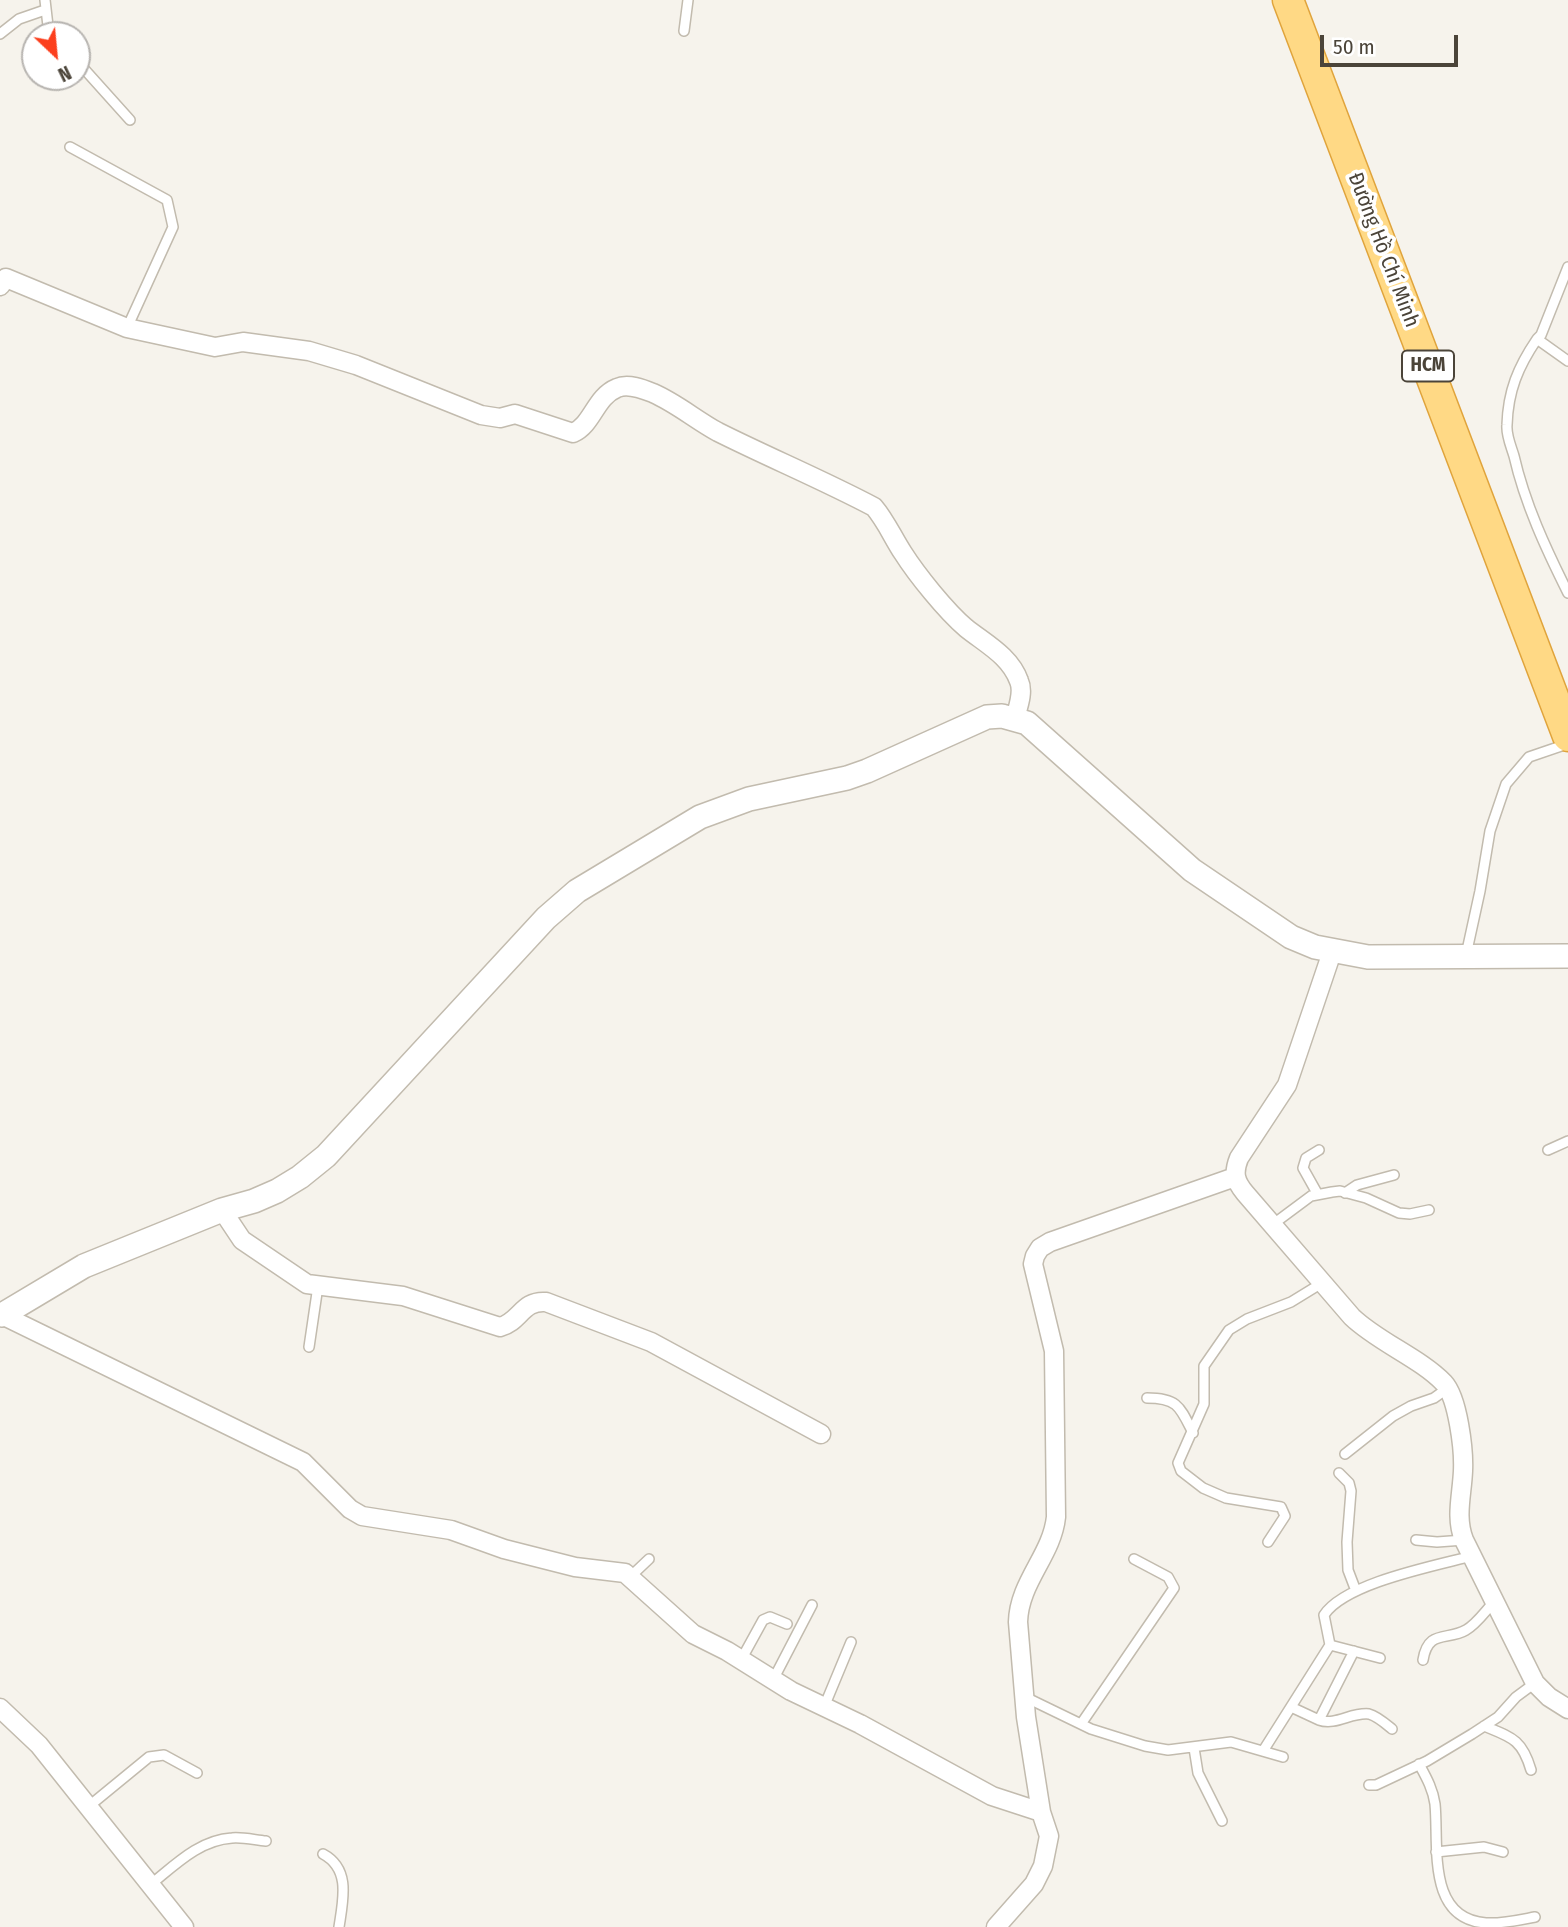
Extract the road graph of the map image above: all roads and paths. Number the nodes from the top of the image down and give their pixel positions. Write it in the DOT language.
graph roads {
  1 [pos="688,0"];
  2 [pos="1287,0"];
  3 [pos="45,5"];
  4 [pos="684,31"];
  5 [pos="0,34"];
  6 [pos="91,77"];
  7 [pos="130,120"];
  8 [pos="70,147"];
  9 [pos="1568,267"];
  10 [pos="2,280"];
  11 [pos="127,328"];
  12 [pos="1537,339"];
  13 [pos="1568,361"];
  14 [pos="1568,593"];
  15 [pos="1015,718"];
  16 [pos="1568,738"];
  17 [pos="1332,952"];
  18 [pos="1568,956"];
  19 [pos="1466,957"];
  20 [pos="1568,1141"];
  21 [pos="1319,1150"];
  22 [pos="1548,1150"];
  23 [pos="1394,1175"];
  24 [pos="1235,1177"];
  25 [pos="1317,1193"];
  26 [pos="1345,1193"];
  27 [pos="222,1210"];
  28 [pos="1429,1210"];
  29 [pos="1272,1225"];
  30 [pos="1322,1283"];
  31 [pos="318,1286"];
  32 [pos="1,1315"];
  33 [pos="309,1347"];
  34 [pos="1447,1388"];
  35 [pos="1147,1398"];
  36 [pos="1193,1433"];
  37 [pos="821,1434"];
  38 [pos="1345,1454"];
  39 [pos="1339,1473"];
  40 [pos="1416,1541"];
  41 [pos="1268,1542"];
  42 [pos="1468,1548"];
  43 [pos="649,1559"];
  44 [pos="1134,1559"];
  45 [pos="630,1577"];
  46 [pos="1356,1591"];
  47 [pos="1495,1601"];
  48 [pos="812,1605"];
  49 [pos="787,1624"];
  50 [pos="851,1643"];
  51 [pos="1330,1645"];
  52 [pos="1354,1651"];
  53 [pos="1380,1658"];
  54 [pos="741,1660"];
  55 [pos="1423,1660"];
  56 [pos="773,1680"];
  57 [pos="1535,1683"];
  58 [pos="1024,1697"];
  59 [pos="824,1707"];
  60 [pos="1291,1707"];
  61 [pos="0,1708"];
  62 [pos="1568,1709"];
  63 [pos="1319,1720"];
  64 [pos="1081,1724"];
  65 [pos="1484,1726"];
  66 [pos="1392,1729"];
  67 [pos="1194,1748"];
  68 [pos="1263,1751"];
  69 [pos="1283,1757"];
  70 [pos="1419,1764"];
  71 [pos="1531,1770"];
  72 [pos="197,1773"];
  73 [pos="1369,1785"];
  74 [pos="88,1807"];
  75 [pos="1041,1812"];
  76 [pos="1222,1822"];
  77 [pos="266,1841"];
  78 [pos="1436,1852"];
  79 [pos="1503,1852"];
  80 [pos="323,1854"];
  81 [pos="150,1885"];
  82 [pos="1535,1917"];
  83 [pos="184,1927"];
  84 [pos="338,1927"];
  85 [pos="996,1927"];
  1 -- 4 [label="lane"];
  2 -- 16 [label="highway, Đường Hồ Chí Minh / HCM"];
  3 -- 5 [label="lane"];
  6 -- 7 [label="lane"];
  8 -- 11 [label="lane"];
  9 -- 12 [label="lane"];
  10 -- 11 [label="street"];
  11 -- 15 [label="street"];
  12 -- 13 [label="lane"];
  12 -- 14 [label="lane"];
  15 -- 17 [label="street"];
  15 -- 27 [label="street"];
  16 -- 19 [label="lane"];
  17 -- 19 [label="street"];
  17 -- 24 [label="street"];
  18 -- 19 [label="street"];
  20 -- 22 [label="lane"];
  21 -- 25 [label="lane"];
  23 -- 26 [label="lane"];
  24 -- 29 [label="street"];
  24 -- 58 [label="street"];
  25 -- 26 [label="lane"];
  25 -- 29 [label="lane"];
  26 -- 28 [label="lane"];
  27 -- 31 [label="street"];
  27 -- 32 [label="street"];
  29 -- 30 [label="street"];
  30 -- 34 [label="street"];
  30 -- 36 [label="lane"];
  31 -- 33 [label="lane"];
  31 -- 37 [label="street"];
  32 -- 45 [label="street"];
  34 -- 38 [label="lane"];
  34 -- 42 [label="street"];
  35 -- 36 [label="lane"];
  36 -- 41 [label="lane"];
  39 -- 46 [label="lane"];
  40 -- 42 [label="lane"];
  42 -- 46 [label="lane"];
  42 -- 47 [label="street"];
  43 -- 45 [label="lane"];
  44 -- 64 [label="lane"];
  45 -- 54 [label="street"];
  46 -- 51 [label="lane"];
  47 -- 55 [label="lane"];
  47 -- 57 [label="street"];
  48 -- 56 [label="lane"];
  49 -- 54 [label="lane"];
  50 -- 59 [label="lane"];
  51 -- 52 [label="lane"];
  51 -- 60 [label="lane"];
  52 -- 53 [label="lane"];
  52 -- 63 [label="lane"];
  54 -- 56 [label="street"];
  56 -- 59 [label="street"];
  57 -- 62 [label="street"];
  57 -- 65 [label="lane"];
  58 -- 64 [label="lane"];
  58 -- 75 [label="street"];
  59 -- 75 [label="street"];
  60 -- 63 [label="lane"];
  60 -- 68 [label="lane"];
  61 -- 74 [label="street"];
  63 -- 66 [label="lane"];
  64 -- 67 [label="lane"];
  65 -- 70 [label="lane"];
  65 -- 71 [label="lane"];
  67 -- 68 [label="lane"];
  67 -- 76 [label="lane"];
  68 -- 69 [label="lane"];
  70 -- 73 [label="lane"];
  70 -- 78 [label="lane"];
  72 -- 74 [label="lane"];
  74 -- 81 [label="street"];
  75 -- 85 [label="street"];
  77 -- 81 [label="lane"];
  78 -- 79 [label="lane"];
  78 -- 82 [label="lane"];
  80 -- 84 [label="lane"];
  81 -- 83 [label="street"];
}
